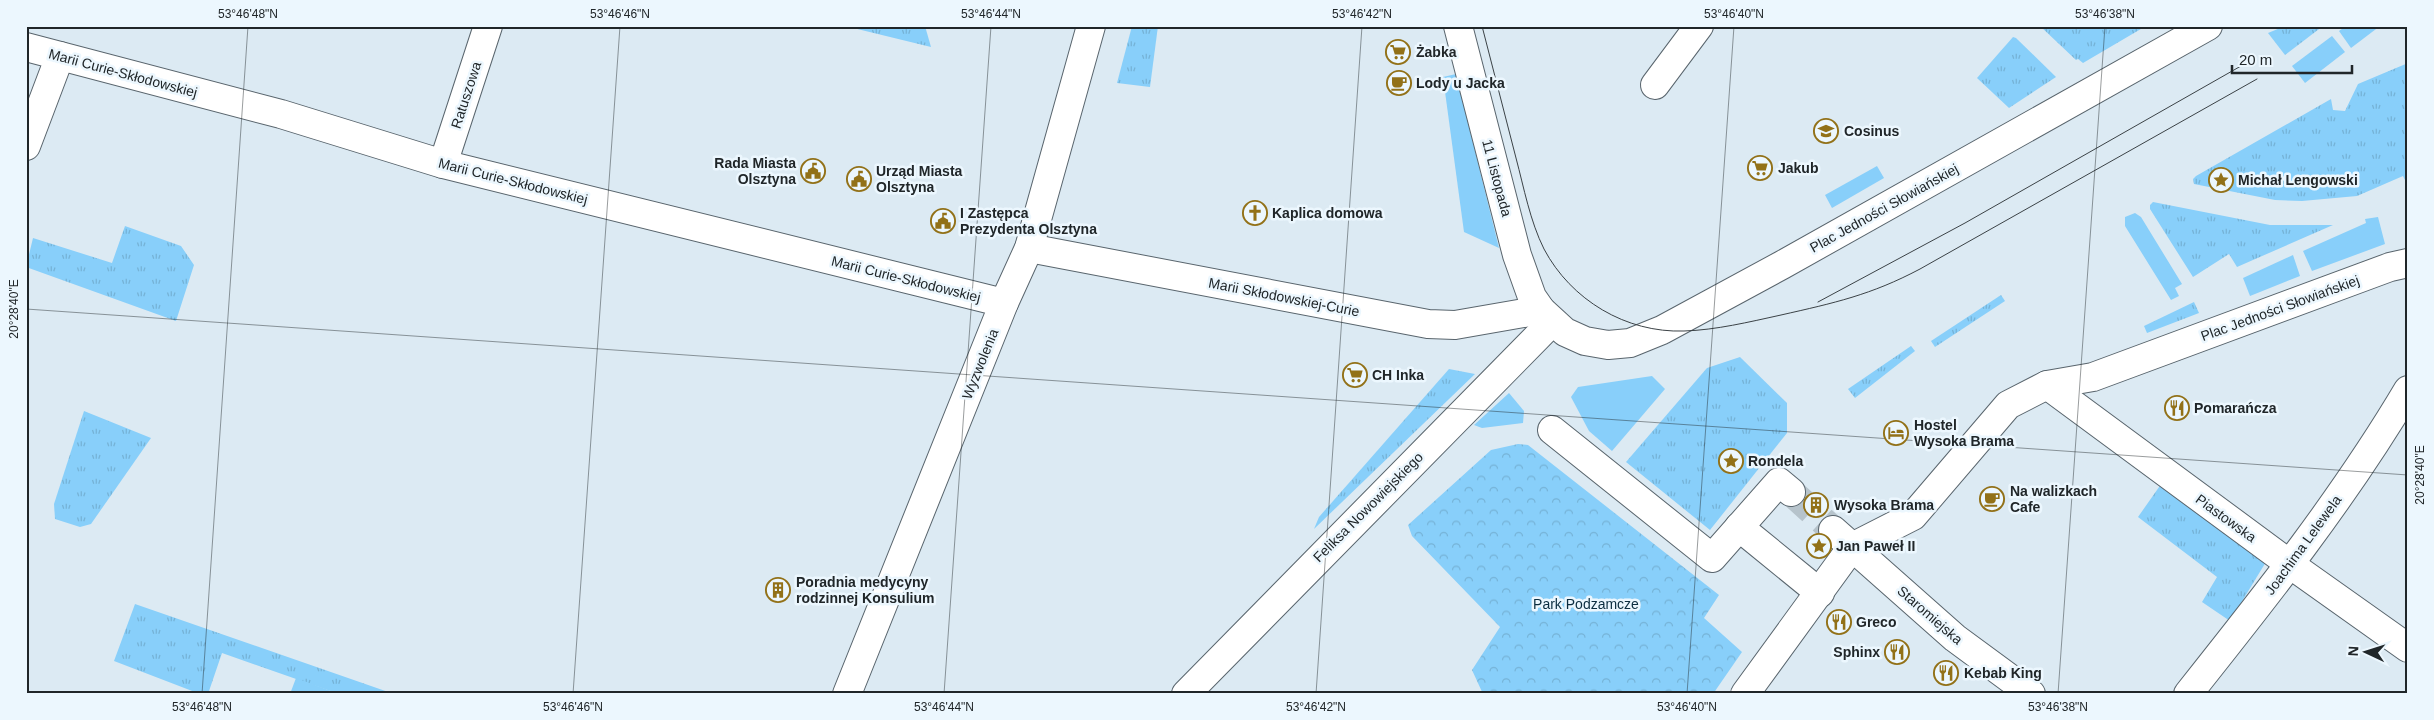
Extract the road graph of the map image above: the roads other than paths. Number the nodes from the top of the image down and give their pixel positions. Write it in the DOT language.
graph roads {
  1 [pos="488,26"];
  2 [pos="1091,26"];
  3 [pos="1458,26"];
  4 [pos="1699,26"];
  5 [pos="2208,26"];
  6 [pos="26,47"];
  7 [pos="60,56"];
  8 [pos="1655,85"];
  9 [pos="26,146"];
  10 [pos="443,164"];
  11 [pos="1029,248"];
  12 [pos="2408,263"];
  13 [pos="1004,303"];
  14 [pos="1546,316"];
  15 [pos="2047,385"];
  16 [pos="2408,390"];
  17 [pos="2399,427"];
  18 [pos="1552,430"];
  19 [pos="1790,492"];
  20 [pos="1739,527"];
  21 [pos="1843,539"];
  22 [pos="2291,565"];
  23 [pos="1820,592"];
  24 [pos="2408,648"];
  25 [pos="847,694"];
  26 [pos="1186,694"];
  27 [pos="1745,694"];
  28 [pos="2031,694"];
  29 [pos="2188,694"];
  1 -- 10 [label="street, Ratuszowa"];
  2 -- 11 [label="street, Wyzwolenia"];
  3 -- 14 [label="street, 11 Listopada"];
  4 -- 8 [label="street"];
  5 -- 14 [label="street, Plac Jedności Słowiańskiej"];
  6 -- 7 [label="street, Marii Curie-Skłodowskiej"];
  7 -- 9 [label="street"];
  7 -- 10 [label="street, Marii Curie-Skłodowskiej"];
  10 -- 13 [label="street, Marii Curie-Skłodowskiej"];
  11 -- 13 [label="street, Wyzwolenia"];
  11 -- 14 [label="street, Marii Skłodowskiej-Curie"];
  12 -- 15 [label="street, Plac Jedności Słowiańskiej"];
  13 -- 25 [label="street, Wyzwolenia"];
  14 -- 26 [label="street, Feliksa Nowowiejskiego"];
  15 -- 21 [label="street, Plac Jedności Słowiańskiej"];
  15 -- 22 [label="street, Piastowska"];
  16 -- 17 [label="street, Joachima Lelewela"];
  17 -- 22 [label="street, Joachima Lelewela"];
  18 -- 20 [label="street"];
  19 -- 20 [label="street"];
  20 -- 23 [label="street"];
  21 -- 23 [label="street"];
  21 -- 28 [label="street, Staromiejska"];
  22 -- 24 [label="street, Piastowska"];
  22 -- 29 [label="street, Joachima Lelewela"];
  23 -- 27 [label="street"];
}
